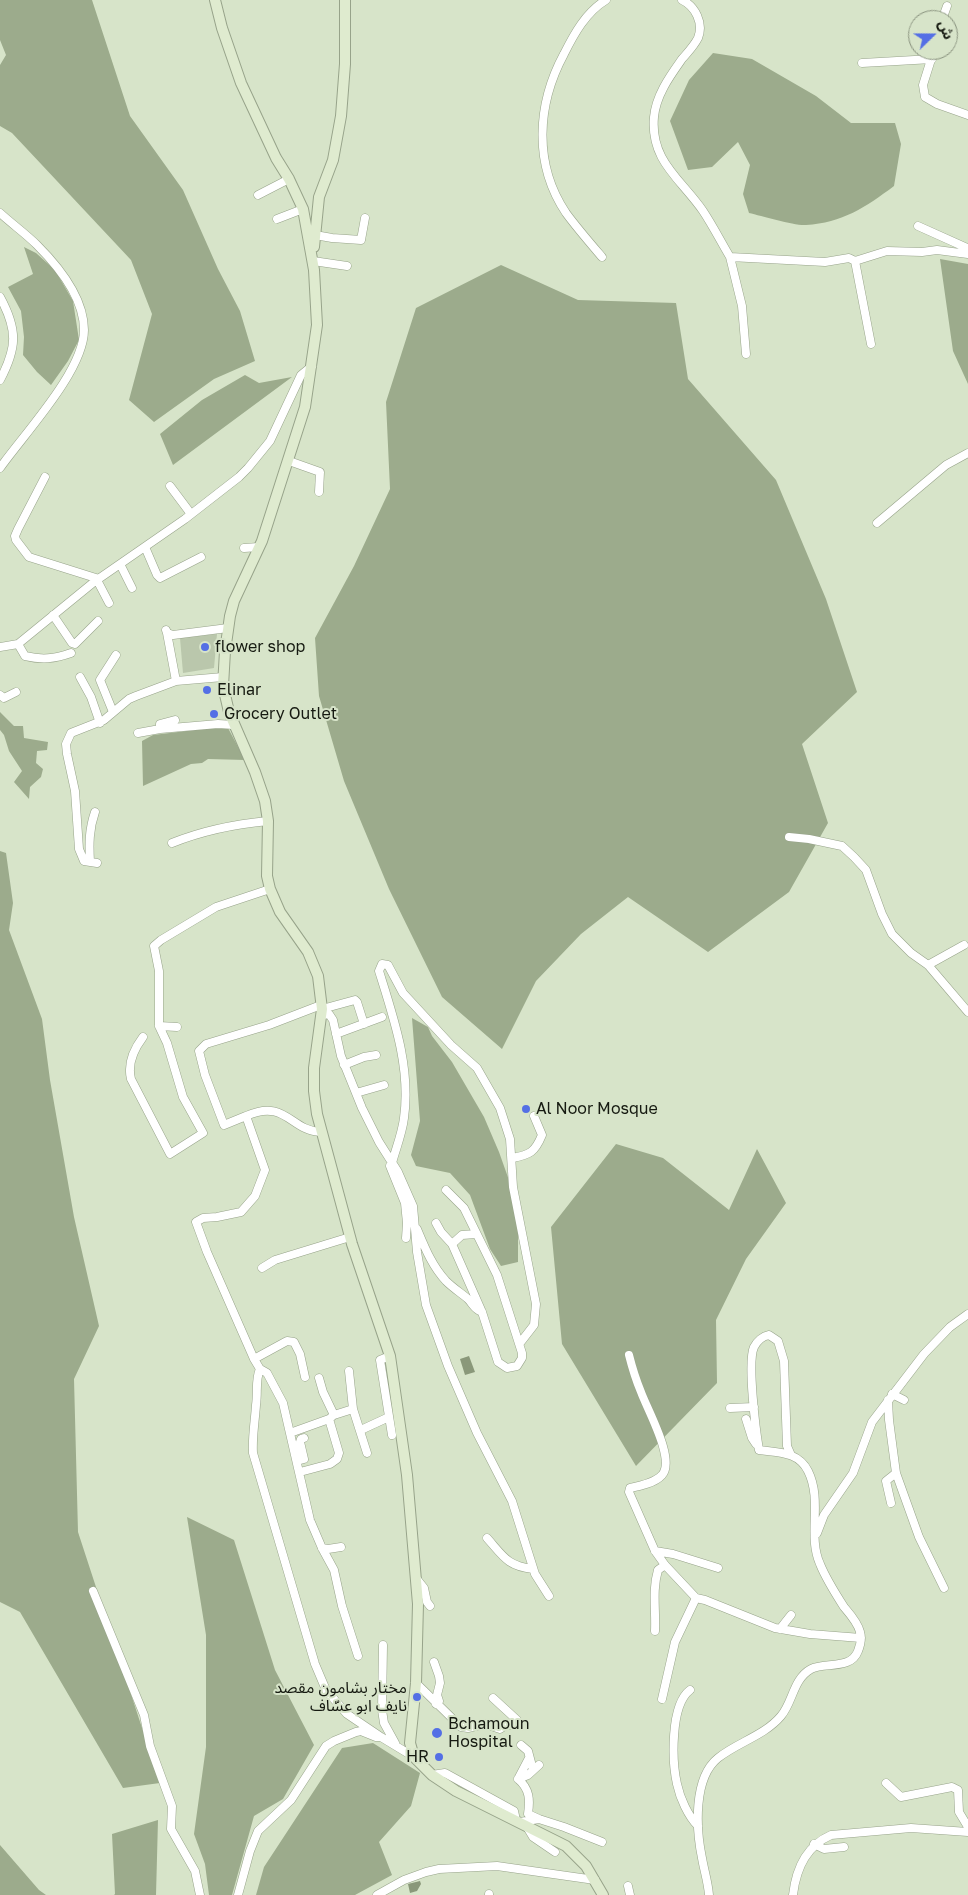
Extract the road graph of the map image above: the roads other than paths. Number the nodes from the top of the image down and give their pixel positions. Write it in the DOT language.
graph roads {
  1 [pos="215,0"];
  2 [pos="345,0"];
  3 [pos="606,0"];
  4 [pos="682,0"];
  5 [pos="947,6"];
  6 [pos="946,10"];
  7 [pos="914,60"];
  8 [pos="932,60"];
  9 [pos="862,63"];
  10 [pos="968,115"];
  11 [pos="289,179"];
  12 [pos="258,196"];
  13 [pos="320,196"];
  14 [pos="302,206"];
  15 [pos="0,213"];
  16 [pos="365,218"];
  17 [pos="277,219"];
  18 [pos="918,226"];
  19 [pos="315,235"];
  20 [pos="968,240"];
  21 [pos="967,252"];
  22 [pos="730,257"];
  23 [pos="602,258"];
  24 [pos="313,259"];
  25 [pos="855,260"];
  26 [pos="347,266"];
  27 [pos="0,297"];
  28 [pos="871,344"];
  29 [pos="746,354"];
  30 [pos="298,365"];
  31 [pos="309,368"];
  32 [pos="0,380"];
  33 [pos="968,453"];
  34 [pos="289,461"];
  35 [pos="0,468"];
  36 [pos="45,477"];
  37 [pos="170,486"];
  38 [pos="319,492"];
  39 [pos="192,514"];
  40 [pos="877,522"];
  41 [pos="244,548"];
  42 [pos="259,548"];
  43 [pos="142,549"];
  44 [pos="201,556"];
  45 [pos="120,564"];
  46 [pos="153,578"];
  47 [pos="98,579"];
  48 [pos="132,588"];
  49 [pos="109,603"];
  50 [pos="53,615"];
  51 [pos="98,621"];
  52 [pos="228,628"];
  53 [pos="18,644"];
  54 [pos="0,647"];
  55 [pos="71,653"];
  56 [pos="116,655"];
  57 [pos="36,659"];
  58 [pos="34,668"];
  59 [pos="80,677"];
  60 [pos="223,677"];
  61 [pos="176,682"];
  62 [pos="16,692"];
  63 [pos="0,694"];
  64 [pos="112,712"];
  65 [pos="175,720"];
  66 [pos="100,723"];
  67 [pos="234,725"];
  68 [pos="160,729"];
  69 [pos="138,733"];
  70 [pos="95,812"];
  71 [pos="268,821"];
  72 [pos="789,837"];
  73 [pos="172,843"];
  74 [pos="270,889"];
  75 [pos="964,945"];
  76 [pos="928,966"];
  77 [pos="322,1010"];
  78 [pos="968,1012"];
  79 [pos="382,1018"];
  80 [pos="364,1024"];
  81 [pos="159,1026"];
  82 [pos="176,1027"];
  83 [pos="336,1034"];
  84 [pos="143,1036"];
  85 [pos="376,1055"];
  86 [pos="344,1065"];
  87 [pos="384,1085"];
  88 [pos="356,1093"];
  89 [pos="246,1116"];
  90 [pos="534,1116"];
  91 [pos="321,1132"];
  92 [pos="512,1158"];
  93 [pos="391,1161"];
  94 [pos="446,1190"];
  95 [pos="436,1223"];
  96 [pos="416,1225"];
  97 [pos="476,1234"];
  98 [pos="350,1237"];
  99 [pos="406,1238"];
  100 [pos="452,1244"];
  101 [pos="262,1268"];
  102 [pos="482,1312"];
  103 [pos="968,1314"];
  104 [pos="520,1343"];
  105 [pos="629,1355"];
  106 [pos="390,1356"];
  107 [pos="254,1359"];
  108 [pos="260,1369"];
  109 [pos="349,1371"];
  110 [pos="305,1377"];
  111 [pos="319,1378"];
  112 [pos="890,1397"];
  113 [pos="904,1400"];
  114 [pos="754,1407"];
  115 [pos="730,1408"];
  116 [pos="352,1409"];
  117 [pos="332,1417"];
  118 [pos="389,1417"];
  119 [pos="746,1419"];
  120 [pos="363,1429"];
  121 [pos="290,1433"];
  122 [pos="392,1435"];
  123 [pos="304,1438"];
  124 [pos="759,1448"];
  125 [pos="367,1453"];
  126 [pos="791,1455"];
  127 [pos="297,1462"];
  128 [pos="300,1472"];
  129 [pos="896,1473"];
  130 [pos="891,1503"];
  131 [pos="820,1514"];
  132 [pos="488,1538"];
  133 [pos="341,1547"];
  134 [pos="322,1548"];
  135 [pos="655,1551"];
  136 [pos="665,1565"];
  137 [pos="718,1568"];
  138 [pos="533,1569"];
  139 [pos="416,1578"];
  140 [pos="944,1588"];
  141 [pos="93,1591"];
  142 [pos="550,1596"];
  143 [pos="696,1598"];
  144 [pos="430,1606"];
  145 [pos="791,1615"];
  146 [pos="780,1629"];
  147 [pos="655,1631"];
  148 [pos="861,1638"];
  149 [pos="383,1645"];
  150 [pos="358,1656"];
  151 [pos="434,1662"];
  152 [pos="416,1683"];
  153 [pos="690,1690"];
  154 [pos="493,1698"];
  155 [pos="662,1698"];
  156 [pos="436,1704"];
  157 [pos="381,1737"];
  158 [pos="396,1745"];
  159 [pos="522,1745"];
  160 [pos="414,1757"];
  161 [pos="529,1758"];
  162 [pos="518,1779"];
  163 [pos="886,1783"];
  164 [pos="539,1820"];
  165 [pos="520,1822"];
  166 [pos="698,1826"];
  167 [pos="968,1827"];
  168 [pos="968,1832"];
  169 [pos="602,1842"];
  170 [pos="814,1844"];
  171 [pos="844,1847"];
  172 [pos="555,1852"];
  173 [pos="596,1880"];
  174 [pos="628,1886"];
  175 [pos="200,1895"];
  176 [pos="238,1895"];
  177 [pos="377,1895"];
  178 [pos="603,1895"];
  179 [pos="630,1895"];
  180 [pos="709,1895"];
  181 [pos="793,1895"];
  1 -- 11 [label="main road"];
  2 -- 13 [label="main road"];
  3 -- 23 [label="street"];
  4 -- 22 [label="street"];
  5 -- 6 [label="street"];
  7 -- 9 [label="street"];
  8 -- 10 [label="street"];
  11 -- 12 [label="street"];
  11 -- 14 [label="main road"];
  13 -- 14 [label="main road"];
  13 -- 19 [label="main road"];
  14 -- 17 [label="street"];
  14 -- 24 [label="main road"];
  15 -- 35 [label="street"];
  16 -- 19 [label="street"];
  18 -- 21 [label="street"];
  19 -- 24 [label="main road"];
  20 -- 21 [label="street"];
  21 -- 25 [label="street"];
  22 -- 25 [label="street"];
  22 -- 29 [label="street"];
  24 -- 26 [label="street"];
  24 -- 31 [label="main road"];
  25 -- 28 [label="street"];
  27 -- 32 [label="street"];
  30 -- 31 [label="street"];
  31 -- 34 [label="main road"];
  31 -- 39 [label="street"];
  33 -- 40 [label="street"];
  34 -- 38 [label="street"];
  34 -- 42 [label="main road"];
  36 -- 47 [label="street"];
  37 -- 39 [label="street"];
  39 -- 43 [label="street"];
  41 -- 42 [label="street"];
  42 -- 52 [label="main road"];
  43 -- 44 [label="street"];
  43 -- 45 [label="street"];
  43 -- 46 [label="street"];
  45 -- 47 [label="street"];
  45 -- 48 [label="street"];
  47 -- 49 [label="street"];
  47 -- 50 [label="street"];
  50 -- 51 [label="street"];
  50 -- 53 [label="street"];
  52 -- 60 [label="main road"];
  52 -- 61 [label="street"];
  53 -- 54 [label="street"];
  53 -- 57 [label="street"];
  55 -- 57 [label="street"];
  56 -- 64 [label="street"];
  57 -- 58 [label="street"];
  59 -- 66 [label="street"];
  60 -- 61 [label="street"];
  60 -- 67 [label="main road"];
  61 -- 64 [label="street"];
  62 -- 63 [label="street"];
  64 -- 66 [label="street"];
  65 -- 68 [label="street"];
  66 -- 70 [label="street"];
  67 -- 68 [label="street"];
  67 -- 71 [label="main road"];
  68 -- 69 [label="street"];
  71 -- 73 [label="street"];
  71 -- 74 [label="main road"];
  72 -- 76 [label="street"];
  74 -- 77 [label="main road"];
  74 -- 81 [label="street"];
  75 -- 76 [label="street"];
  76 -- 78 [label="street"];
  77 -- 80 [label="street"];
  77 -- 83 [label="street"];
  77 -- 89 [label="street"];
  77 -- 91 [label="main road"];
  79 -- 80 [label="street"];
  80 -- 83 [label="street"];
  81 -- 82 [label="street"];
  81 -- 84 [label="street"];
  83 -- 86 [label="street"];
  85 -- 86 [label="street"];
  86 -- 88 [label="street"];
  87 -- 88 [label="street"];
  88 -- 93 [label="street"];
  89 -- 91 [label="street"];
  89 -- 107 [label="street"];
  90 -- 92 [label="street"];
  91 -- 98 [label="main road"];
  92 -- 93 [label="street"];
  92 -- 104 [label="street"];
  93 -- 96 [label="street"];
  93 -- 99 [label="street"];
  94 -- 97 [label="street"];
  95 -- 100 [label="street"];
  96 -- 102 [label="street"];
  96 -- 138 [label="street"];
  97 -- 100 [label="street"];
  97 -- 104 [label="street"];
  98 -- 101 [label="street"];
  98 -- 106 [label="main road"];
  100 -- 102 [label="street"];
  102 -- 104 [label="street"];
  103 -- 112 [label="street"];
  105 -- 135 [label="street"];
  106 -- 118 [label="street"];
  106 -- 139 [label="main road"];
  107 -- 108 [label="street"];
  107 -- 110 [label="street"];
  108 -- 121 [label="street"];
  108 -- 157 [label="street"];
  109 -- 116 [label="street"];
  111 -- 117 [label="street"];
  112 -- 113 [label="street"];
  112 -- 129 [label="street"];
  112 -- 131 [label="street"];
  114 -- 115 [label="street"];
  114 -- 124 [label="street"];
  114 -- 126 [label="street"];
  116 -- 117 [label="street"];
  116 -- 125 [label="street"];
  117 -- 121 [label="street"];
  117 -- 128 [label="street"];
  118 -- 120 [label="street"];
  118 -- 122 [label="street"];
  119 -- 124 [label="street"];
  121 -- 127 [label="street"];
  123 -- 127 [label="street"];
  124 -- 126 [label="street"];
  126 -- 131 [label="street"];
  127 -- 128 [label="street"];
  128 -- 134 [label="street"];
  129 -- 130 [label="street"];
  129 -- 140 [label="street"];
  131 -- 148 [label="street"];
  132 -- 138 [label="street"];
  133 -- 134 [label="street"];
  134 -- 150 [label="street"];
  135 -- 136 [label="street"];
  135 -- 137 [label="street"];
  136 -- 143 [label="street"];
  136 -- 147 [label="street"];
  138 -- 142 [label="street"];
  139 -- 144 [label="street"];
  139 -- 152 [label="main road"];
  141 -- 175 [label="street"];
  143 -- 146 [label="street"];
  143 -- 155 [label="street"];
  145 -- 146 [label="street"];
  146 -- 148 [label="street"];
  148 -- 166 [label="street"];
  149 -- 158 [label="street"];
  151 -- 156 [label="street"];
  152 -- 156 [label="street"];
  152 -- 160 [label="main road"];
  153 -- 166 [label="street"];
  154 -- 156 [label="street"];
  157 -- 158 [label="street"];
  157 -- 176 [label="street"];
  158 -- 160 [label="street"];
  159 -- 161 [label="street"];
  160 -- 165 [label="main road"];
  161 -- 162 [label="street"];
  161 -- 162 [label="street"];
  162 -- 164 [label="street"];
  163 -- 167 [label="street"];
  164 -- 165 [label="street"];
  164 -- 169 [label="street"];
  165 -- 172 [label="street"];
  165 -- 173 [label="main road"];
  166 -- 180 [label="street"];
  168 -- 170 [label="street"];
  170 -- 171 [label="street"];
  170 -- 181 [label="street"];
  173 -- 177 [label="street"];
  173 -- 178 [label="main road"];
  174 -- 179 [label="street"];
}
